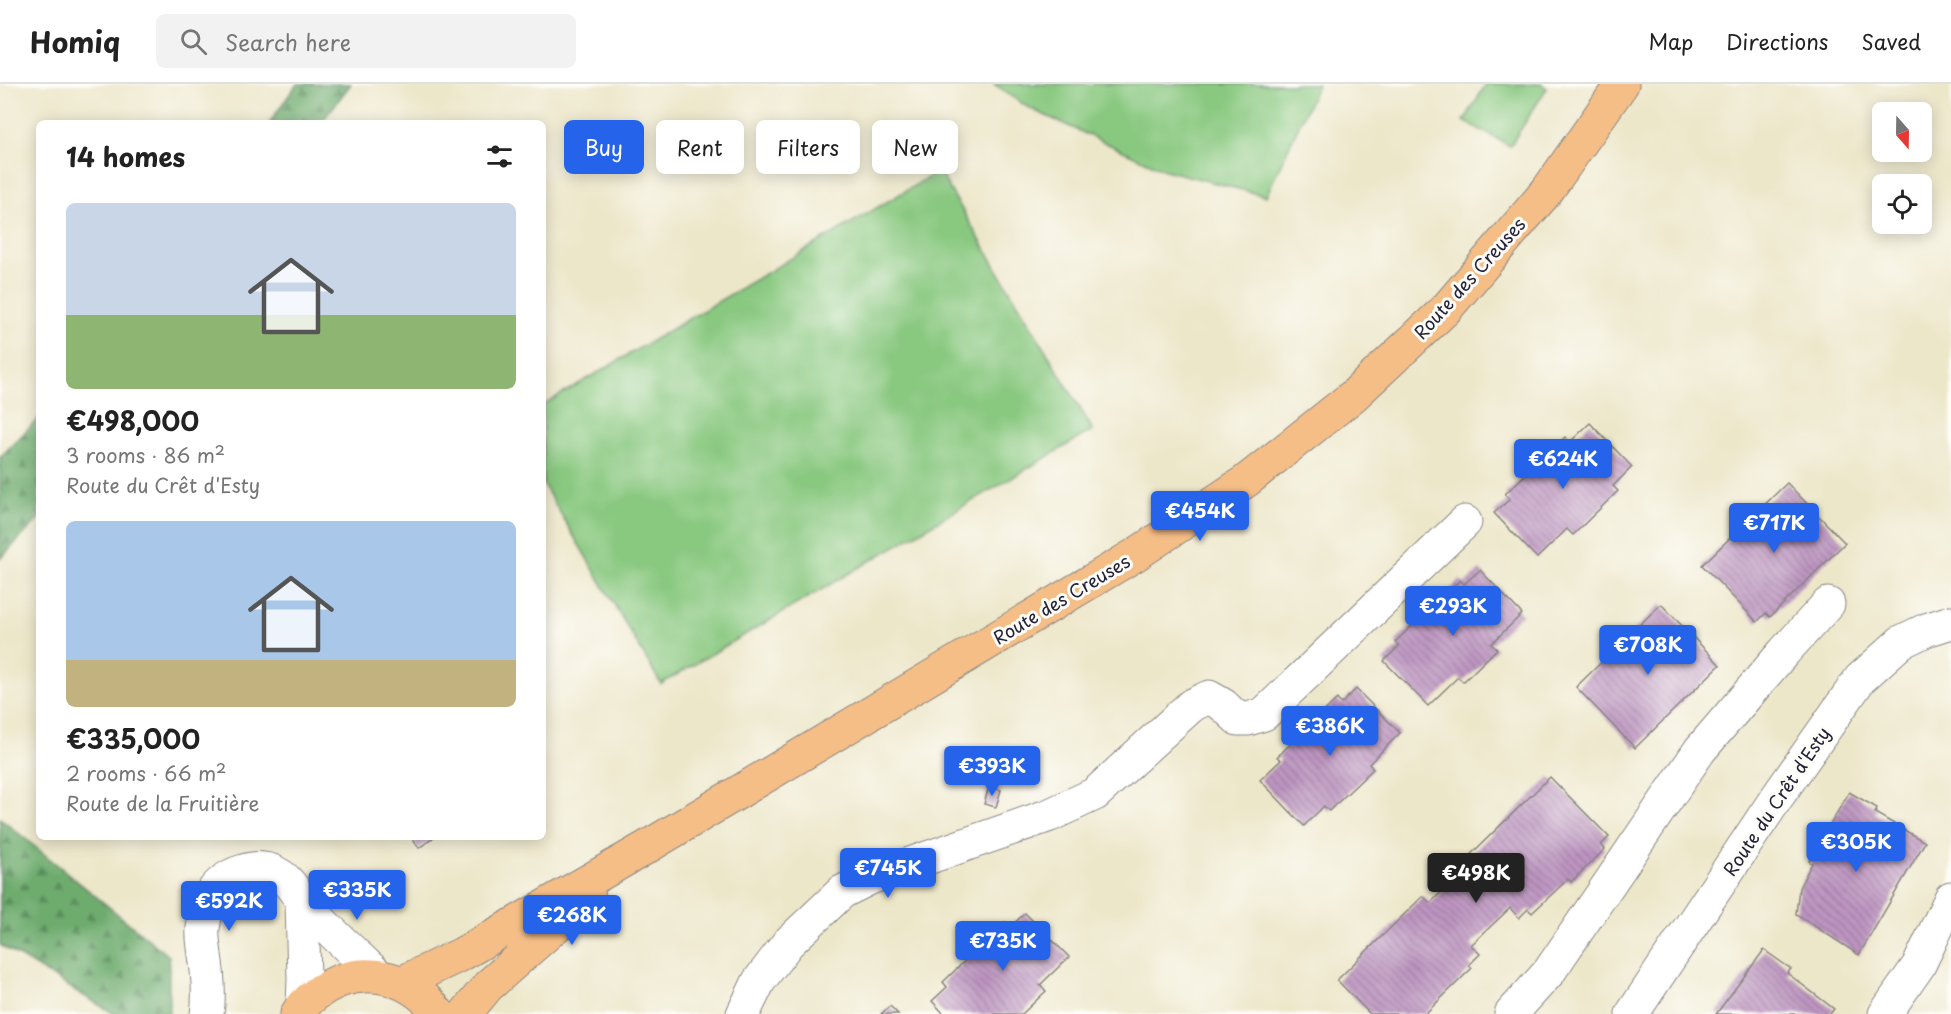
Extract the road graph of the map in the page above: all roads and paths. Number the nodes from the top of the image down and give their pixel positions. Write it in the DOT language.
graph roads {
  1 [pos="1622,84"];
  2 [pos="1465,522"];
  3 [pos="1828,604"];
  4 [pos="1951,622"];
  5 [pos="647,847"];
  6 [pos="302,901"];
  7 [pos="1950,902"];
  8 [pos="391,979"];
  9 [pos="300,1009"];
  10 [pos="207,1014"];
  11 [pos="439,1014"];
  12 [pos="465,1014"];
  13 [pos="743,1014"];
  14 [pos="1511,1014"];
  15 [pos="1632,1014"];
  16 [pos="1885,1014"];
  1 -- 5 [label="main road, Route des Creuses"];
  2 -- 13 [label="street"];
  3 -- 14 [label="street"];
  4 -- 15 [label="street, Route du Crêt d'Esty"];
  5 -- 8 [label="main road, Route des Creuses"];
  5 -- 12 [label="main road, Route des Creuses"];
  6 -- 8 [label="street"];
  6 -- 9 [label="street"];
  6 -- 10 [label="street"];
  7 -- 16 [label="street"];
  8 -- 9 [label="main road, Route des Creuses"];
  8 -- 11 [label="main road"];
}
